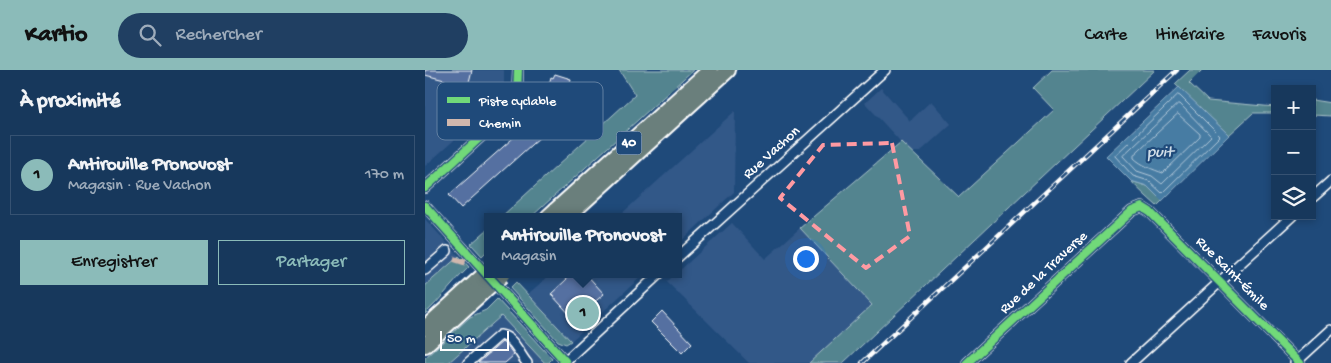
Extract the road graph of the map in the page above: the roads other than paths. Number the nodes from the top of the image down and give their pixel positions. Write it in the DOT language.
graph roads {
  1 [pos="710,70"];
  2 [pos="728,70"];
  3 [pos="885,70"];
  4 [pos="477,140"];
  5 [pos="1331,181"];
  6 [pos="425,188"];
  7 [pos="1316,194"];
  8 [pos="425,206"];
  9 [pos="1142,207"];
  10 [pos="552,213"];
  11 [pos="571,213"];
  12 [pos="1289,220"];
  13 [pos="447,251"];
  14 [pos="682,253"];
  15 [pos="425,270"];
  16 [pos="484,272"];
  17 [pos="485,278"];
  18 [pos="489,278"];
  19 [pos="497,278"];
  20 [pos="655,278"];
  21 [pos="1220,282"];
  22 [pos="481,286"];
  23 [pos="425,328"];
  24 [pos="1331,330"];
  25 [pos="425,345"];
  26 [pos="524,362"];
  27 [pos="564,362"];
  28 [pos="1298,362"];
  29 [pos="468,363"];
  30 [pos="967,363"];
  31 [pos="1131,363"];
  1 -- 10 [label="highway, 40"];
  2 -- 11 [label="highway, 40"];
  3 -- 14 [label="street, Rue Vachon"];
  4 -- 6 [label="street"];
  5 -- 7 [label="street"];
  8 -- 16 [label="street"];
  9 -- 21 [label="street, Rue Saint-Émile"];
  9 -- 30 [label="street, Rue de la Traverse"];
  12 -- 21 [label="street"];
  13 -- 15 [label="street"];
  17 -- 22 [label="highway, bridge"];
  18 -- 27 [label="street"];
  19 -- 22 [label="highway, bridge"];
  20 -- 27 [label="street"];
  21 -- 28 [label="street, Rue Saint-Émile"];
  21 -- 31 [label="street"];
  22 -- 23 [label="highway"];
  22 -- 25 [label="highway"];
  24 -- 28 [label="street"];
  26 -- 29 [label="street"];
}
